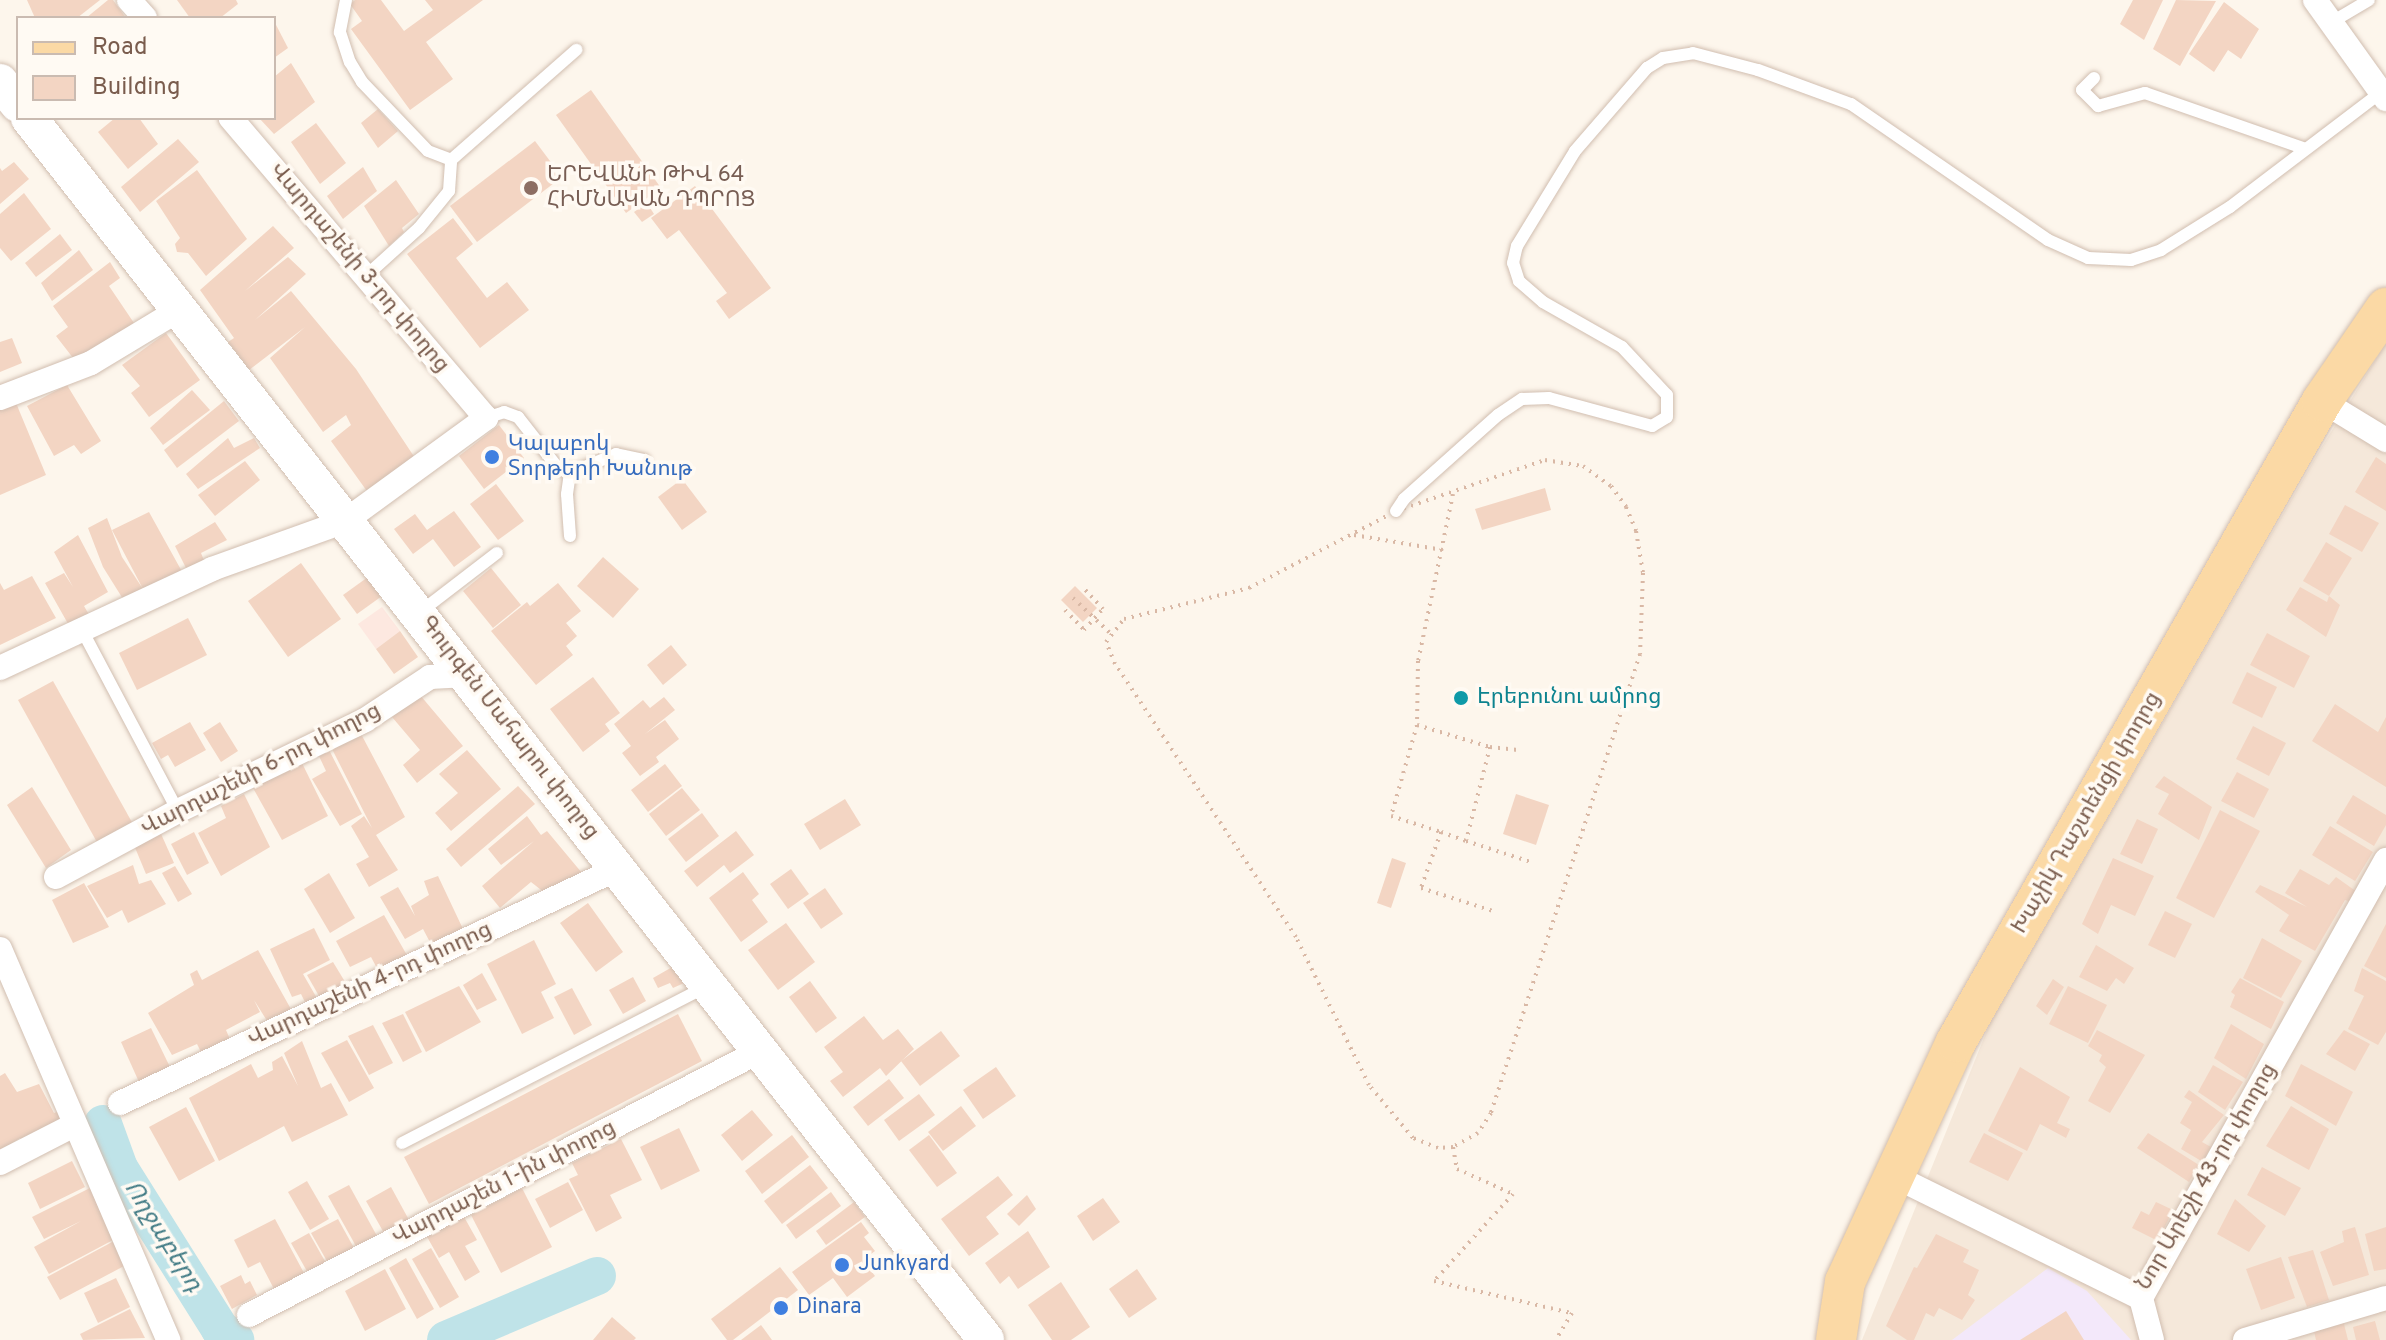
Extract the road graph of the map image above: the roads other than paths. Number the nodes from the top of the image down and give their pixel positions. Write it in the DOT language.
graph roads {
  1 [pos="129,0"];
  2 [pos="346,0"];
  3 [pos="2315,0"];
  4 [pos="2369,0"];
  5 [pos="143,16"];
  6 [pos="2330,23"];
  7 [pos="576,50"];
  8 [pos="2094,78"];
  9 [pos="2383,96"];
  10 [pos="28,120"];
  11 [pos="233,120"];
  12 [pos="2306,149"];
  13 [pos="451,160"];
  14 [pos="367,275"];
  15 [pos="2386,308"];
  16 [pos="179,310"];
  17 [pos="0,398"];
  18 [pos="2322,401"];
  19 [pos="486,418"];
  20 [pos="2386,440"];
  21 [pos="644,460"];
  22 [pos="570,473"];
  23 [pos="1396,511"];
  24 [pos="345,521"];
  25 [pos="570,536"];
  26 [pos="497,553"];
  27 [pos="418,614"];
  28 [pos="82,630"];
  29 [pos="0,668"];
  30 [pos="467,675"];
  31 [pos="178,811"];
  32 [pos="2386,860"];
  33 [pos="619,868"];
  34 [pos="56,877"];
  35 [pos="0,949"];
  36 [pos="709,985"];
  37 [pos="760,1051"];
  38 [pos="120,1103"];
  39 [pos="74,1125"];
  40 [pos="402,1143"];
  41 [pos="0,1163"];
  42 [pos="1892,1175"];
  43 [pos="2141,1298"];
  44 [pos="2386,1298"];
  45 [pos="249,1315"];
  46 [pos="168,1340"];
  47 [pos="986,1340"];
  48 [pos="1836,1340"];
  49 [pos="2152,1340"];
  50 [pos="2245,1340"];
  1 -- 5 [label="street"];
  2 -- 13 [label="lane"];
  3 -- 6 [label="street"];
  4 -- 6 [label="lane"];
  6 -- 9 [label="street"];
  7 -- 13 [label="lane"];
  8 -- 12 [label="lane"];
  9 -- 12 [label="lane"];
  10 -- 16 [label="main road, Գուրգեն Մահարու փողոց"];
  11 -- 14 [label="street, Վարդաշենի 3-րդ փողոց"];
  12 -- 23 [label="lane"];
  13 -- 14 [label="lane"];
  14 -- 19 [label="street, Վարդաշենի 3-րդ փողոց"];
  15 -- 18 [label="main road, Խաչիկ Դաշտենցի փողոց"];
  16 -- 17 [label="street"];
  16 -- 24 [label="main road, Գուրգեն Մահարու փողոց"];
  18 -- 20 [label="street"];
  18 -- 42 [label="main road, Խաչիկ Դաշտենցի փողոց"];
  19 -- 22 [label="lane"];
  19 -- 24 [label="street"];
  21 -- 22 [label="lane"];
  22 -- 25 [label="lane"];
  24 -- 27 [label="main road, Գուրգեն Մահարու փողոց"];
  24 -- 28 [label="street"];
  26 -- 27 [label="lane"];
  27 -- 30 [label="main road, Գուրգեն Մահարու փողոց"];
  28 -- 29 [label="street"];
  28 -- 31 [label="lane"];
  30 -- 31 [label="street, Վարդաշենի 6-րդ փողոց"];
  30 -- 33 [label="main road, Գուրգեն Մահարու փողոց"];
  31 -- 34 [label="street, Վարդաշենի 6-րդ փողոց"];
  32 -- 43 [label="street, Նոր Արեշի 43-րդ փողոց"];
  33 -- 36 [label="main road, Գուրգեն Մահարու փողոց"];
  33 -- 38 [label="street, Վարդաշենի 4-րդ փողոց"];
  35 -- 39 [label="street"];
  36 -- 37 [label="main road, Գուրգեն Մահարու փողոց"];
  36 -- 40 [label="lane"];
  37 -- 45 [label="street, Վարդաշեն 1-ին փողոց"];
  37 -- 47 [label="main road, Գուրգեն Մահարու փողոց"];
  39 -- 41 [label="street"];
  39 -- 46 [label="street"];
  42 -- 43 [label="street, Նոր Արեշի 43-րդ փողոց"];
  42 -- 48 [label="main road, Խաչիկ Դաշտենցի փողոց"];
  43 -- 49 [label="street"];
  44 -- 50 [label="street"];
}
